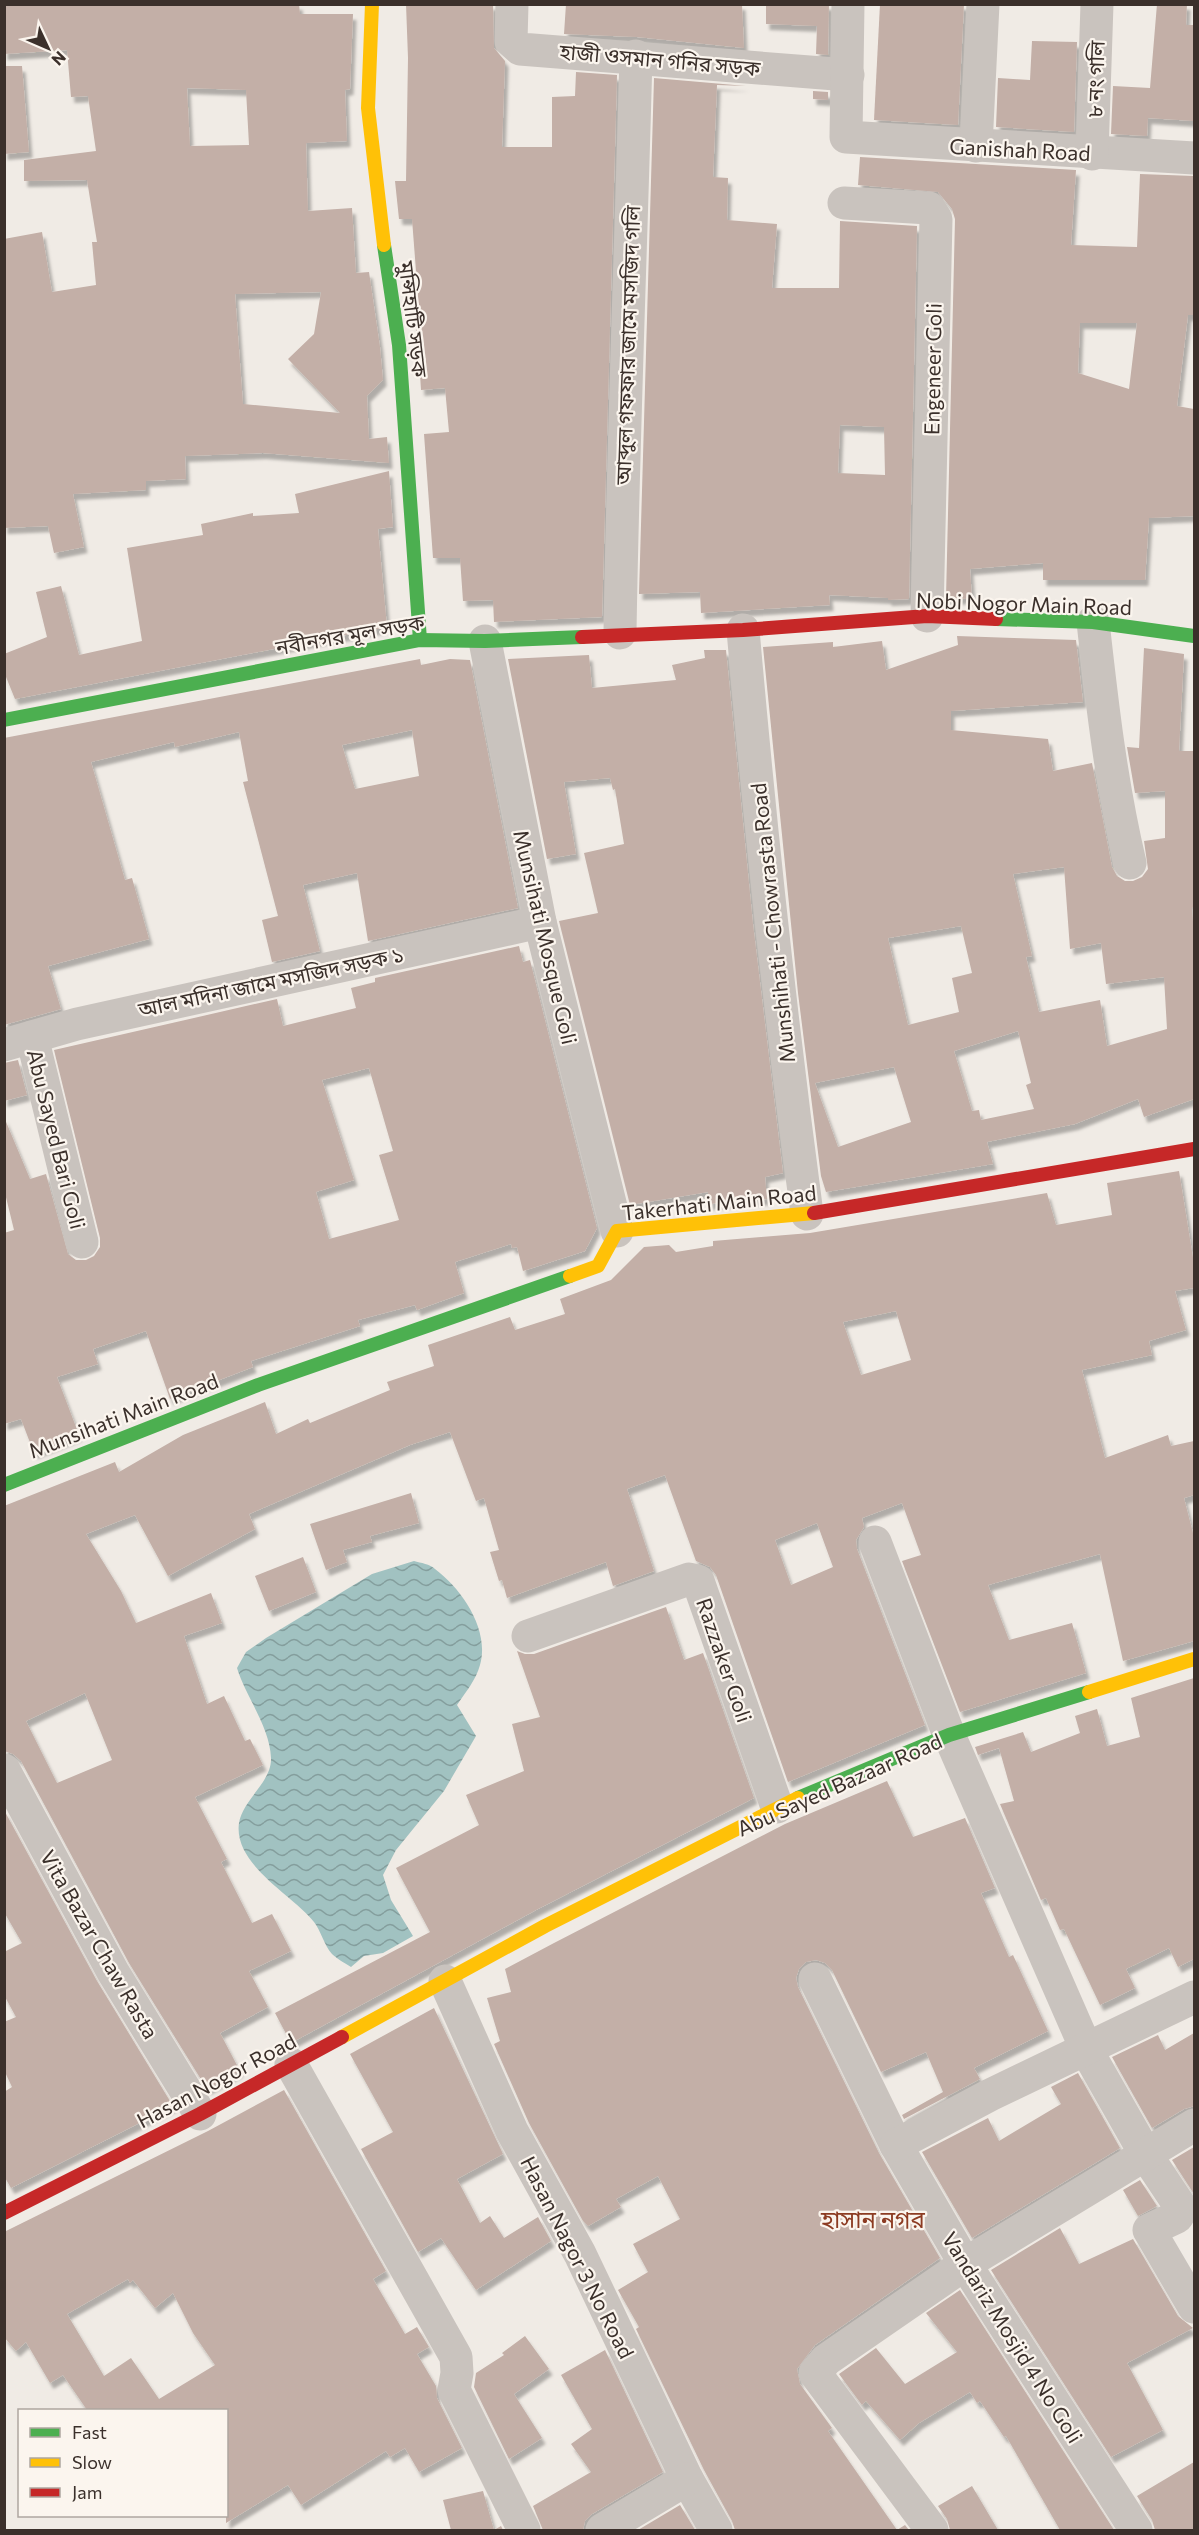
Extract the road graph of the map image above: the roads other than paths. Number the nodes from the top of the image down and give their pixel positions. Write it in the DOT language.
graph roads {
  1 [pos="372,4"];
  2 [pos="512,4"];
  3 [pos="848,4"];
  4 [pos="983,4"];
  5 [pos="1097,4"];
  6 [pos="636,56"];
  7 [pos="848,75"];
  8 [pos="976,146"];
  9 [pos="1092,154"];
  10 [pos="1194,158"];
  11 [pos="844,203"];
  12 [pos="927,616"];
  13 [pos="1093,622"];
  14 [pos="743,630"];
  15 [pos="620,633"];
  16 [pos="1194,636"];
  17 [pos="420,640"];
  18 [pos="485,641"];
  19 [pos="4,720"];
  20 [pos="1130,863"];
  21 [pos="540,922"];
  22 [pos="18,1041"];
  23 [pos="1194,1149"];
  24 [pos="807,1214"];
  25 [pos="617,1231"];
  26 [pos="82,1242"];
  27 [pos="258,1386"];
  28 [pos="4,1485"];
  29 [pos="875,1542"];
  30 [pos="528,1636"];
  31 [pos="1194,1659"];
  32 [pos="949,1735"];
  33 [pos="4,1770"];
  34 [pos="777,1807"];
  35 [pos="815,1979"];
  36 [pos="445,1982"];
  37 [pos="1194,1997"];
  38 [pos="1087,2051"];
  39 [pos="291,2064"];
  40 [pos="200,2115"];
  41 [pos="1194,2125"];
  42 [pos="896,2145"];
  43 [pos="1146,2155"];
  44 [pos="8,2205"];
  45 [pos="965,2264"];
  46 [pos="1194,2307"];
  47 [pos="687,2479"];
  48 [pos="524,2530"];
  49 [pos="602,2530"];
  50 [pos="716,2530"];
  51 [pos="932,2530"];
  52 [pos="1136,2530"];
  1 -- 17 [label="street, মুন্সিহাটি সড়ক"];
  2 -- 6 [label="street, হাজী ওসমান গনির সড়ক"];
  3 -- 7 [label="street"];
  4 -- 8 [label="street"];
  5 -- 9 [label="street, ৮ নং গলি"];
  6 -- 7 [label="street, হাজী ওসমান গনির সড়ক"];
  6 -- 15 [label="street, আব্দুল গফফার জামে মসজিদ গলি"];
  7 -- 8 [label="street, Ganishah Road"];
  8 -- 9 [label="street, Ganishah Road"];
  9 -- 10 [label="street, Ganishah Road"];
  11 -- 12 [label="street, Engeneer Goli"];
  12 -- 13 [label="street, Nobi Nogor Main Road"];
  12 -- 14 [label="street, Nobi Nogor Main Road"];
  13 -- 16 [label="street, Nobi Nogor Main Road"];
  13 -- 20 [label="street"];
  14 -- 15 [label="street, নবীনগর মূল সড়ক"];
  14 -- 24 [label="street, Munshihati - Chowrasta Road"];
  15 -- 18 [label="street, নবীনগর মূল সড়ক"];
  17 -- 18 [label="street, নবীনগর মূল সড়ক"];
  17 -- 19 [label="street, নবীনগর মূল সড়ক"];
  18 -- 21 [label="street, Munsihati Mosque Goli"];
  21 -- 22 [label="street, আল মদিনা জামে মসজিদ সড়ক ১"];
  21 -- 25 [label="street, Munsihati Mosque Goli"];
  22 -- 26 [label="street, Abu Sayed Bari Goli"];
  23 -- 24 [label="street, Takerhati Main Road"];
  24 -- 25 [label="street, Takerhati Main Road"];
  25 -- 27 [label="street, Takerhati Main Road"];
  27 -- 28 [label="street, Munsihati Main Road"];
  29 -- 32 [label="street"];
  30 -- 34 [label="street, Razzaker Goli"];
  31 -- 32 [label="street"];
  32 -- 34 [label="street, Abu Sayed Bazaar Road"];
  32 -- 38 [label="street, Abu Sayed Bazaar Road"];
  33 -- 40 [label="street, Vita Bazar Chaw Rasta"];
  34 -- 36 [label="street, Abu Sayed Bazaar Road"];
  35 -- 42 [label="street, Vandariz Mosjid 4 No Goli"];
  36 -- 39 [label="street, Hasan Nogor Road"];
  36 -- 47 [label="street, Hasan Nagor 3 No Road"];
  37 -- 38 [label="street"];
  38 -- 42 [label="street"];
  38 -- 43 [label="street, Abu Sayed Bazaar Road"];
  39 -- 40 [label="street, Hasan Nogor Road"];
  39 -- 48 [label="street"];
  40 -- 44 [label="street, Hasan Nogor Road"];
  41 -- 43 [label="street"];
  42 -- 45 [label="street, Vandariz Mosjid 4 No Goli"];
  43 -- 45 [label="street"];
  43 -- 46 [label="street, Abu Sayed Bazaar Road"];
  45 -- 51 [label="street"];
  45 -- 52 [label="street, Vandariz Mosjid 4 No Goli"];
  47 -- 49 [label="street"];
  47 -- 50 [label="street, Hasan Nagor 3 No Road"];
}
